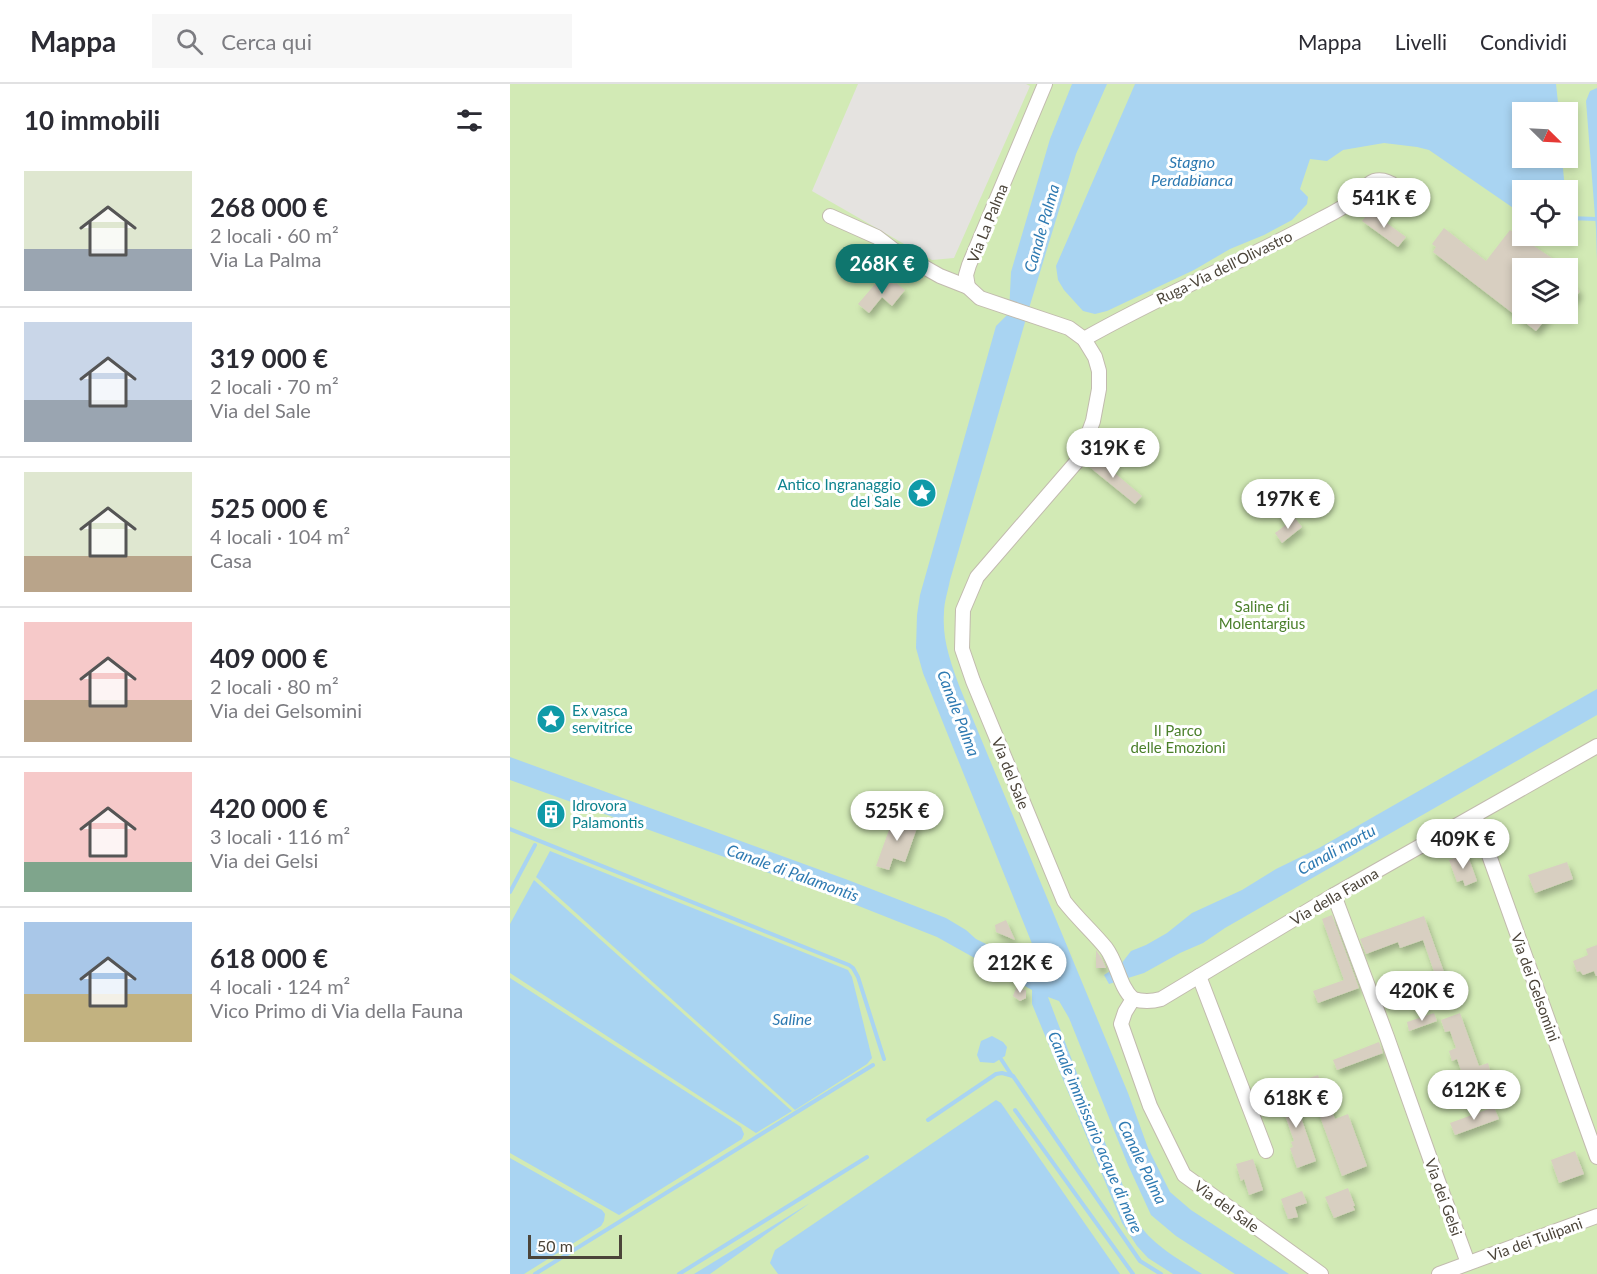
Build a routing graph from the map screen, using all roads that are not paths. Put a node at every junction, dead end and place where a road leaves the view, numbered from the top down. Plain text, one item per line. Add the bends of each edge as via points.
1 (1045, 84) edge
2 (1392, 184) dead end
3 (830, 216) dead end
4 (968, 287) junction
5 (1084, 339) junction
6 (1597, 746) edge
7 (1475, 816) junction
8 (1334, 895) junction
9 (1199, 976) junction
10 (1133, 999) junction
11 (1266, 1151) dead end
12 (1597, 1158) edge
13 (1597, 1216) edge
14 (1468, 1263) junction
15 (1321, 1274) edge
16 (1439, 1274) edge

1 - 4 street, Via La Palma via 969,265
2 - 5 street, Ruga-Via dell'Olivastro via 1374,181 1353,200 1313,224
3 - 4 street via 877,237 940,276
4 - 5 street via 980,298 1069,328
5 - 10 street, Via del Sale via 1095,357 1099,389 1093,421 1079,459 977,577 963,610 962,649 1064,901 1106,949 1126,993
6 - 7 street, Via della Fauna
7 - 8 street, Via della Fauna
7 - 12 street, Via dei Gelsomini
8 - 9 street, Via della Fauna
8 - 14 street, Via dei Gelsi
9 - 10 street, Via della Fauna via 1161,999
9 - 11 street
10 - 15 street, Via del Sale via 1121,1024 1150,1106 1185,1175
13 - 14 street, Via dei Tulipani
14 - 16 street, Via dei Tulipani

